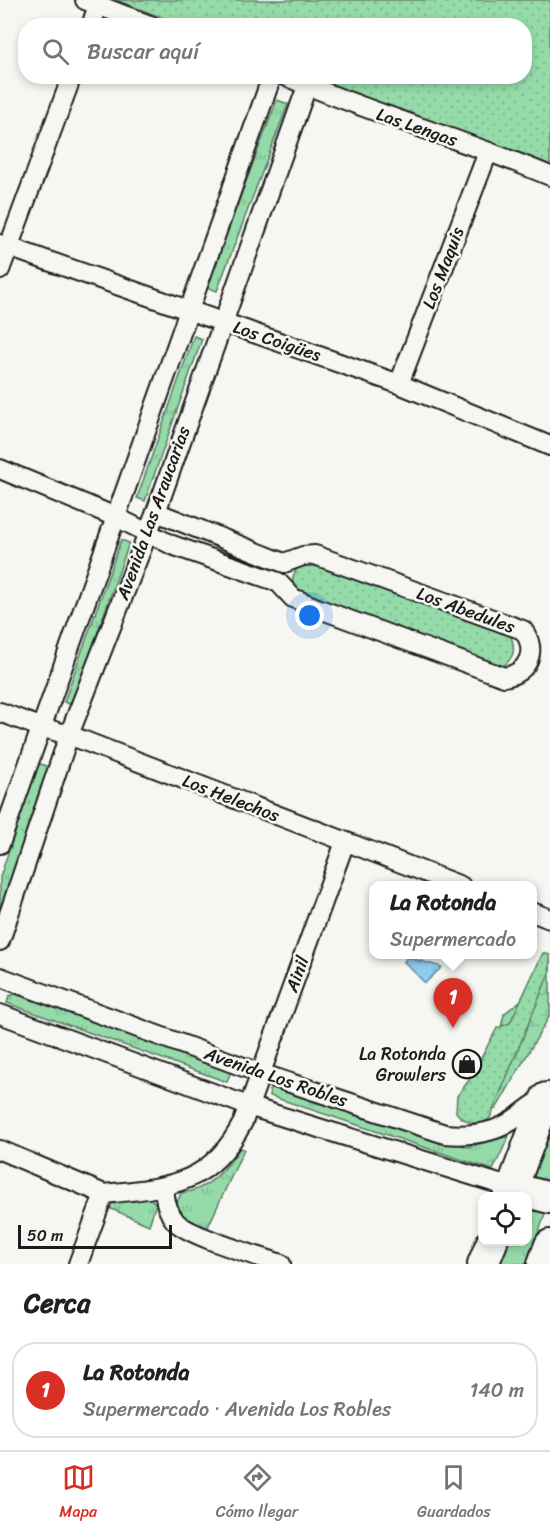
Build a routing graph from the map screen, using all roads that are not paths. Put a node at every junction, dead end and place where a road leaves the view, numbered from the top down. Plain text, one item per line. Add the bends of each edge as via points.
1 (92, 3) edge
2 (91, 18) edge
3 (131, 18) edge
4 (69, 84) edge
5 (269, 84) edge
6 (302, 84) edge
7 (306, 86) junction
8 (488, 152) junction
9 (550, 176) edge
10 (4, 246) edge
11 (0, 270) edge
12 (189, 311) junction
13 (222, 322) junction
14 (399, 384) junction
15 (550, 446) edge
16 (0, 469) edge
17 (156, 512) junction
18 (116, 517) junction
19 (147, 534) junction
20 (284, 563) junction
21 (278, 582) junction
22 (0, 712) edge
23 (40, 727) junction
24 (69, 735) junction
25 (345, 842) junction
26 (0, 844) edge
27 (450, 881) edge
28 (0, 941) edge
29 (0, 976) edge
30 (0, 1014) edge
31 (260, 1073) junction
32 (548, 1098) edge
33 (248, 1106) junction
34 (0, 1150) edge
35 (164, 1187) junction
36 (511, 1192) edge
37 (104, 1194) junction
38 (532, 1195) edge
39 (550, 1198) edge
40 (550, 1245) edge
41 (490, 1246) edge
42 (78, 1264) edge
43 (281, 1264) edge
44 (483, 1264) edge
45 (543, 1264) edge

1 - 2 street
1 - 3 street
4 - 10 street
5 - 12 street, Avenida Las Araucarias
6 - 7 street, Las Lengas
7 - 8 street, Las Lengas
7 - 13 street, Avenida Las Araucarias
8 - 9 street, Las Lengas
8 - 14 street, Los Maquis
10 - 11 street
10 - 12 street, Los Coigües
12 - 13 street, Los Coigües
12 - 18 street, Avenida Las Araucarias
13 - 14 street, Los Coigües
13 - 17 street, Avenida Las Araucarias
14 - 15 street, Los Coigües
16 - 18 street, Los Abedules
17 - 19 street, Avenida Las Araucarias
17 - 20 street
18 - 19 street, Los Abedules
18 - 23 street, Avenida Las Araucarias
19 - 21 street, Los Abedules
19 - 24 street, Avenida Las Araucarias
20 - 21 street
20 - 21 street, Los Abedules via 315,555 523,630 531,644 529,660 520,672 504,677 293,598
22 - 23 street, Los Helechos
23 - 24 street, Los Helechos
23 - 26 street, Avenida Las Araucarias
24 - 25 street, Los Helechos
24 - 28 street, Avenida Las Araucarias
25 - 27 street, Los Helechos
25 - 31 street, Ainil
29 - 31 street, Avenida Los Robles
30 - 33 street, Avenida Los Robles
31 - 32 street, Avenida Los Robles via 445,1134 474,1134 502,1127 529,1106
31 - 33 street, Ainil
32 - 36 main road
33 - 35 street, Ainil via 235,1137 213,1163 190,1178
33 - 36 street, Avenida Los Robles
34 - 37 street
35 - 37 street, Ainil
35 - 43 street via 171,1214 184,1229
37 - 42 street
38 - 39 main road, Avenida Los Robles
40 - 45 main road
41 - 44 main road

